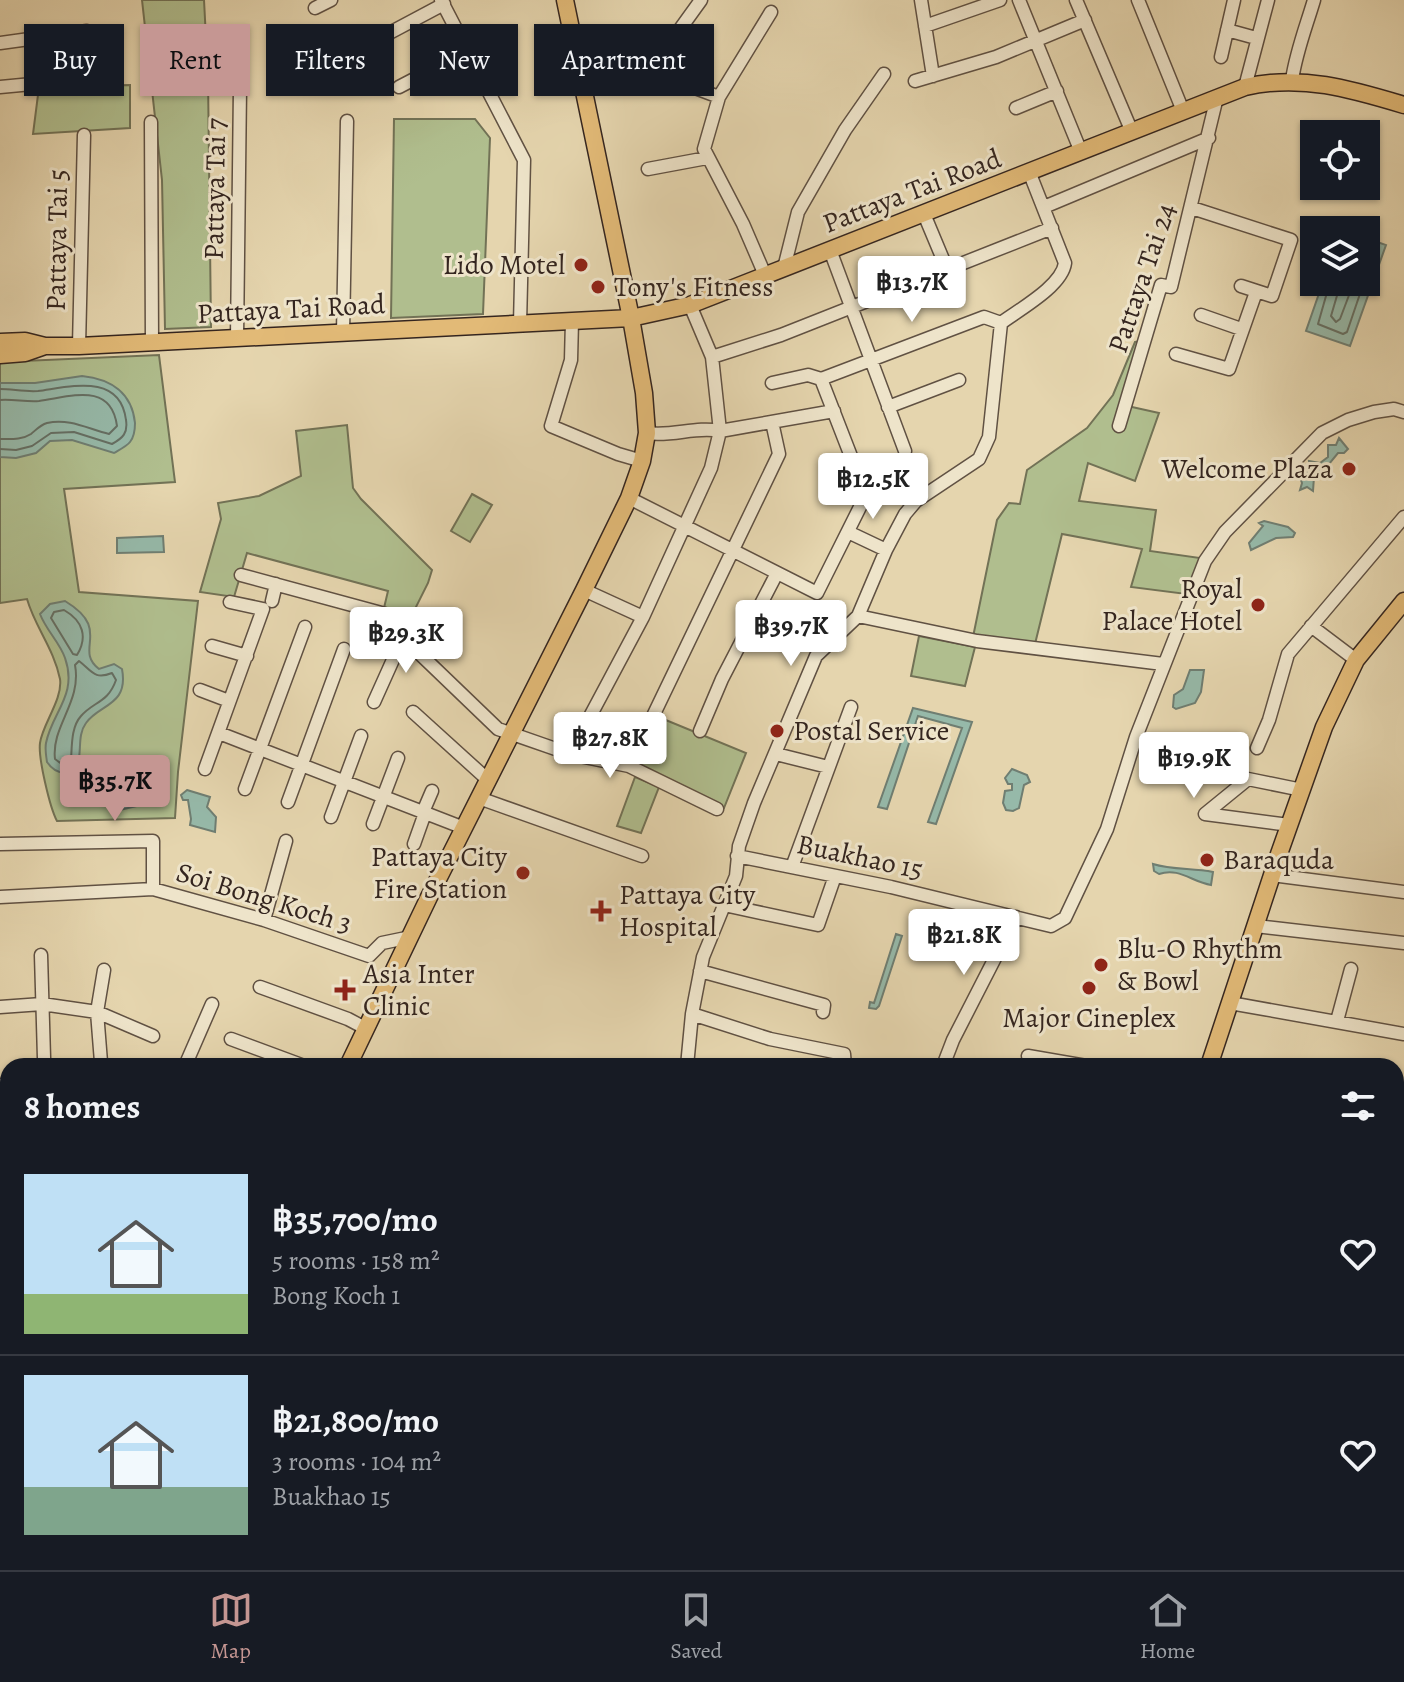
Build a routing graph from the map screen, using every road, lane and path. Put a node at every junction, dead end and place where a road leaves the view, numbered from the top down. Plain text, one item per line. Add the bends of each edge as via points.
1 (331, 0) edge
2 (565, 0) edge
3 (701, 0) edge
4 (921, 0) edge
5 (1000, 0) edge
6 (1019, 0) edge
7 (1076, 0) edge
8 (1138, 0) edge
9 (1234, 0) edge
10 (1268, 0) edge
11 (1314, 0) edge
12 (442, 2) edge
13 (687, 5) edge
14 (315, 8) dead end
15 (771, 12) dead end
16 (1085, 20) junction
17 (454, 24) edge
18 (925, 26) junction
19 (394, 29) edge
20 (1227, 30) junction
21 (1256, 38) junction
22 (24, 40) edge
23 (1036, 41) junction
24 (0, 43) edge
25 (1221, 57) dead end
26 (884, 74) dead end
27 (933, 76) junction
28 (1292, 80) junction
29 (410, 81) edge
30 (915, 81) dead end
31 (24, 85) edge
32 (0, 87) edge
33 (399, 87) dead end
34 (1245, 87) junction
35 (1057, 91) junction
36 (240, 96) edge
37 (491, 96) edge
38 (719, 97) junction
39 (1217, 97) junction
40 (1404, 105) edge
41 (1016, 108) dead end
42 (1183, 111) junction
43 (347, 121) dead end
44 (151, 122) dead end
45 (1132, 132) junction
46 (84, 135) dead end
47 (1209, 138) junction
48 (1081, 152) junction
49 (707, 158) junction
50 (648, 169) dead end
51 (1030, 174) junction
52 (1044, 207) junction
53 (1192, 208) junction
54 (924, 214) junction
55 (1052, 228) junction
56 (830, 250) junction
57 (784, 268) junction
58 (947, 269) junction
59 (765, 275) junction
60 (1241, 286) dead end
61 (1256, 292) junction
62 (690, 305) junction
63 (853, 307) junction
64 (1201, 315) dead end
65 (631, 318) junction
66 (572, 321) junction
67 (1001, 323) junction
68 (520, 324) junction
69 (1241, 329) junction
70 (343, 333) junction
71 (237, 338) junction
72 (0, 342) edge
73 (152, 342) junction
74 (45, 346) junction
75 (79, 346) junction
76 (1176, 354) dead end
77 (0, 355) edge
78 (712, 357) junction
79 (872, 358) junction
80 (821, 379) junction
81 (959, 380) dead end
82 (772, 383) dead end
83 (888, 407) junction
84 (834, 411) junction
85 (1404, 412) edge
86 (772, 422) junction
87 (1119, 426) dead end
88 (720, 431) junction
89 (647, 433) junction
90 (905, 451) dead end
91 (642, 461) junction
92 (629, 498) junction
93 (1404, 517) edge
94 (686, 526) junction
95 (848, 532) junction
96 (733, 550) junction
97 (886, 550) junction
98 (777, 573) junction
99 (241, 575) dead end
100 (276, 584) junction
101 (584, 590) junction
102 (272, 601) dead end
103 (1404, 601) edge
104 (230, 602) dead end
105 (858, 616) junction
106 (643, 617) junction
107 (1311, 626) junction
108 (305, 627) dead end
109 (405, 633) junction
110 (212, 646) dead end
111 (344, 649) dead end
112 (247, 656) junction
113 (1356, 660) junction
114 (1163, 664) junction
115 (200, 690) dead end
116 (229, 701) junction
117 (374, 702) dead end
118 (851, 707) dead end
119 (413, 712) dead end
120 (700, 731) dead end
121 (219, 733) junction
122 (510, 735) junction
123 (361, 736) dead end
124 (1257, 748) dead end
125 (259, 749) junction
126 (570, 754) junction
127 (776, 754) junction
128 (398, 758) dead end
129 (303, 765) junction
130 (629, 766) junction
131 (828, 767) junction
132 (205, 769) dead end
133 (488, 780) junction
134 (343, 781) junction
135 (245, 789) dead end
136 (1302, 790) junction
137 (432, 791) dead end
138 (384, 797) junction
139 (479, 798) junction
140 (288, 802) dead end
141 (717, 809) dead end
142 (424, 812) junction
143 (331, 817) dead end
144 (373, 824) dead end
145 (1289, 825) junction
146 (464, 828) junction
147 (286, 841) dead end
148 (0, 844) edge
149 (414, 844) dead end
150 (642, 856) dead end
151 (737, 856) junction
152 (792, 867) junction
153 (1272, 875) junction
154 (835, 876) junction
155 (153, 889) junction
156 (1404, 892) edge
157 (0, 897) edge
158 (724, 905) junction
159 (1016, 917) junction
160 (264, 920) junction
161 (1256, 926) junction
162 (411, 937) junction
163 (1404, 943) edge
164 (41, 955) dead end
165 (1351, 969) dead end
166 (104, 970) dead end
167 (700, 971) junction
168 (260, 987) dead end
169 (1230, 1003) junction
170 (42, 1004) junction
171 (212, 1004) dead end
172 (0, 1007) edge
173 (97, 1012) junction
174 (823, 1012) dead end
175 (692, 1014) junction
176 (1337, 1021) junction
177 (365, 1028) junction
178 (1404, 1034) edge
179 (153, 1036) dead end
180 (231, 1039) dead end
181 (1028, 1056) dead end
182 (44, 1058) dead end
183 (101, 1058) edge
184 (188, 1058) edge
185 (282, 1058) edge
186 (352, 1058) edge
187 (688, 1058) edge
188 (844, 1058) edge
189 (946, 1058) edge
190 (1040, 1058) edge
191 (1212, 1058) edge

1 - 14 street
2 - 65 main road
3 - 13 street
4 - 18 street
5 - 18 street
6 - 23 street
7 - 16 street
8 - 42 street
9 - 20 street
10 - 21 street
11 - 28 street
12 - 17 street
12 - 19 street
13 - 38 street via 661,65
15 - 38 street
16 - 23 street
16 - 45 street
18 - 27 street
20 - 21 street
20 - 25 street
21 - 34 street
22 - 24 street
23 - 27 street
23 - 35 street
26 - 57 street via 798,212
27 - 30 street
28 - 34 main road, Pattaya Tai Road
28 - 40 main road, Pattaya Tai Road
29 - 33 street
31 - 32 street
34 - 39 main road, Pattaya Tai Road
35 - 41 street
35 - 48 street
36 - 71 street, Pattaya Tai 7
37 - 68 street via 524,160
38 - 49 street via 706,136
39 - 42 main road, Pattaya Tai Road
39 - 47 street, Pattaya Tai 24
42 - 45 main road, Pattaya Tai Road
43 - 70 street
44 - 73 street
45 - 48 main road, Pattaya Tai Road
46 - 75 street, Pattaya Tai 5
47 - 52 street
47 - 53 street, Pattaya Tai 24
48 - 51 main road, Pattaya Tai Road
49 - 50 street
49 - 59 street
51 - 52 street
51 - 54 main road, Pattaya Tai Road
52 - 55 street
53 - 61 street via 1291,240 1272,296
53 - 87 street, Pattaya Tai 24 via 1171,287 1161,285
54 - 56 main road, Pattaya Tai Road
54 - 58 street
55 - 58 street
55 - 67 street via 1065,263 1061,277
56 - 57 main road, Pattaya Tai Road
56 - 63 street
57 - 59 main road, Pattaya Tai Road
58 - 63 street
59 - 62 main road, Pattaya Tai Road
60 - 61 street
61 - 69 street
62 - 65 main road, Pattaya Tai Road
62 - 78 street
63 - 78 street
63 - 79 street
64 - 69 street
65 - 66 main road, Pattaya Tai Road
65 - 89 main road
66 - 68 main road, Pattaya Tai Road
66 - 91 street via 571,360 551,426
67 - 79 street via 984,317
67 - 97 street via 986,447 979,459 916,501
68 - 70 main road, Pattaya Tai Road
69 - 76 street via 1229,369
70 - 71 main road, Pattaya Tai Road
71 - 73 main road, Pattaya Tai Road
72 - 74 main road, Pattaya Tai Road
73 - 75 main road, Pattaya Tai Road
74 - 75 main road, Pattaya Tai Road
74 - 77 main road, Pattaya Tai Road
78 - 88 street
79 - 80 street
79 - 83 street
80 - 82 street via 808,375
80 - 84 street
81 - 83 street
83 - 90 street
84 - 86 street
84 - 95 street via 866,495
85 - 114 street via 1374,412 1322,433 1225,532 1205,561
86 - 88 street
86 - 96 street via 779,454
88 - 89 street
88 - 94 street
89 - 91 main road
91 - 92 main road
92 - 94 street
92 - 101 main road
93 - 107 street
94 - 96 street
94 - 106 street
95 - 97 street
95 - 98 street via 817,593
96 - 98 street
96 - 130 street
97 - 105 street
98 - 120 street
99 - 100 street
100 - 102 street
100 - 109 street via 385,614
101 - 106 street
101 - 122 main road
103 - 113 main road
104 - 112 street via 263,609
105 - 114 street via 991,644
105 - 127 street via 816,656
106 - 126 street
107 - 113 street
107 - 124 street via 1288,654
108 - 125 street
109 - 117 street
109 - 122 street via 420,654
110 - 112 street
111 - 129 street
112 - 116 street
113 - 136 main road
114 - 159 street, Buakhao 15 via 1107,829 1065,918 1051,926
115 - 116 street
116 - 121 street
118 - 131 street
119 - 133 street
121 - 125 street
121 - 132 street
122 - 126 street
122 - 133 main road
123 - 134 street
125 - 129 street
125 - 135 street
126 - 130 street
127 - 131 street
127 - 151 street
128 - 138 street
129 - 134 street
129 - 140 street
130 - 141 street
131 - 152 street
133 - 139 main road
134 - 138 street
134 - 143 street
136 - 145 main road
136 - 145 street via 1248,779 1205,814
137 - 142 street
138 - 142 street
138 - 144 street
139 - 146 main road
139 - 150 street
142 - 146 street
142 - 149 street
145 - 153 main road
146 - 162 main road
147 - 160 street
148 - 155 street via 153,841
151 - 152 street, Buakhao 15
151 - 158 street via 736,876
152 - 154 street, Buakhao 15
153 - 156 street
153 - 161 main road
154 - 158 street via 818,925
154 - 159 street, Buakhao 15
155 - 157 street, Soi Bong Koch 3
155 - 160 street, Soi Bong Koch 3
158 - 167 street
159 - 189 street
160 - 162 street, Soi Bong Koch 3 via 369,956 382,943
161 - 163 street
161 - 169 main road
162 - 177 main road
164 - 170 street
165 - 176 street
166 - 173 street
167 - 174 street via 824,1005
167 - 175 street
168 - 177 street
169 - 176 street
169 - 191 main road
170 - 172 street
170 - 173 street
170 - 182 street
171 - 184 street
173 - 179 street
173 - 183 street
175 - 187 street
175 - 188 street
176 - 178 street
177 - 186 main road
180 - 185 street
181 - 190 street

